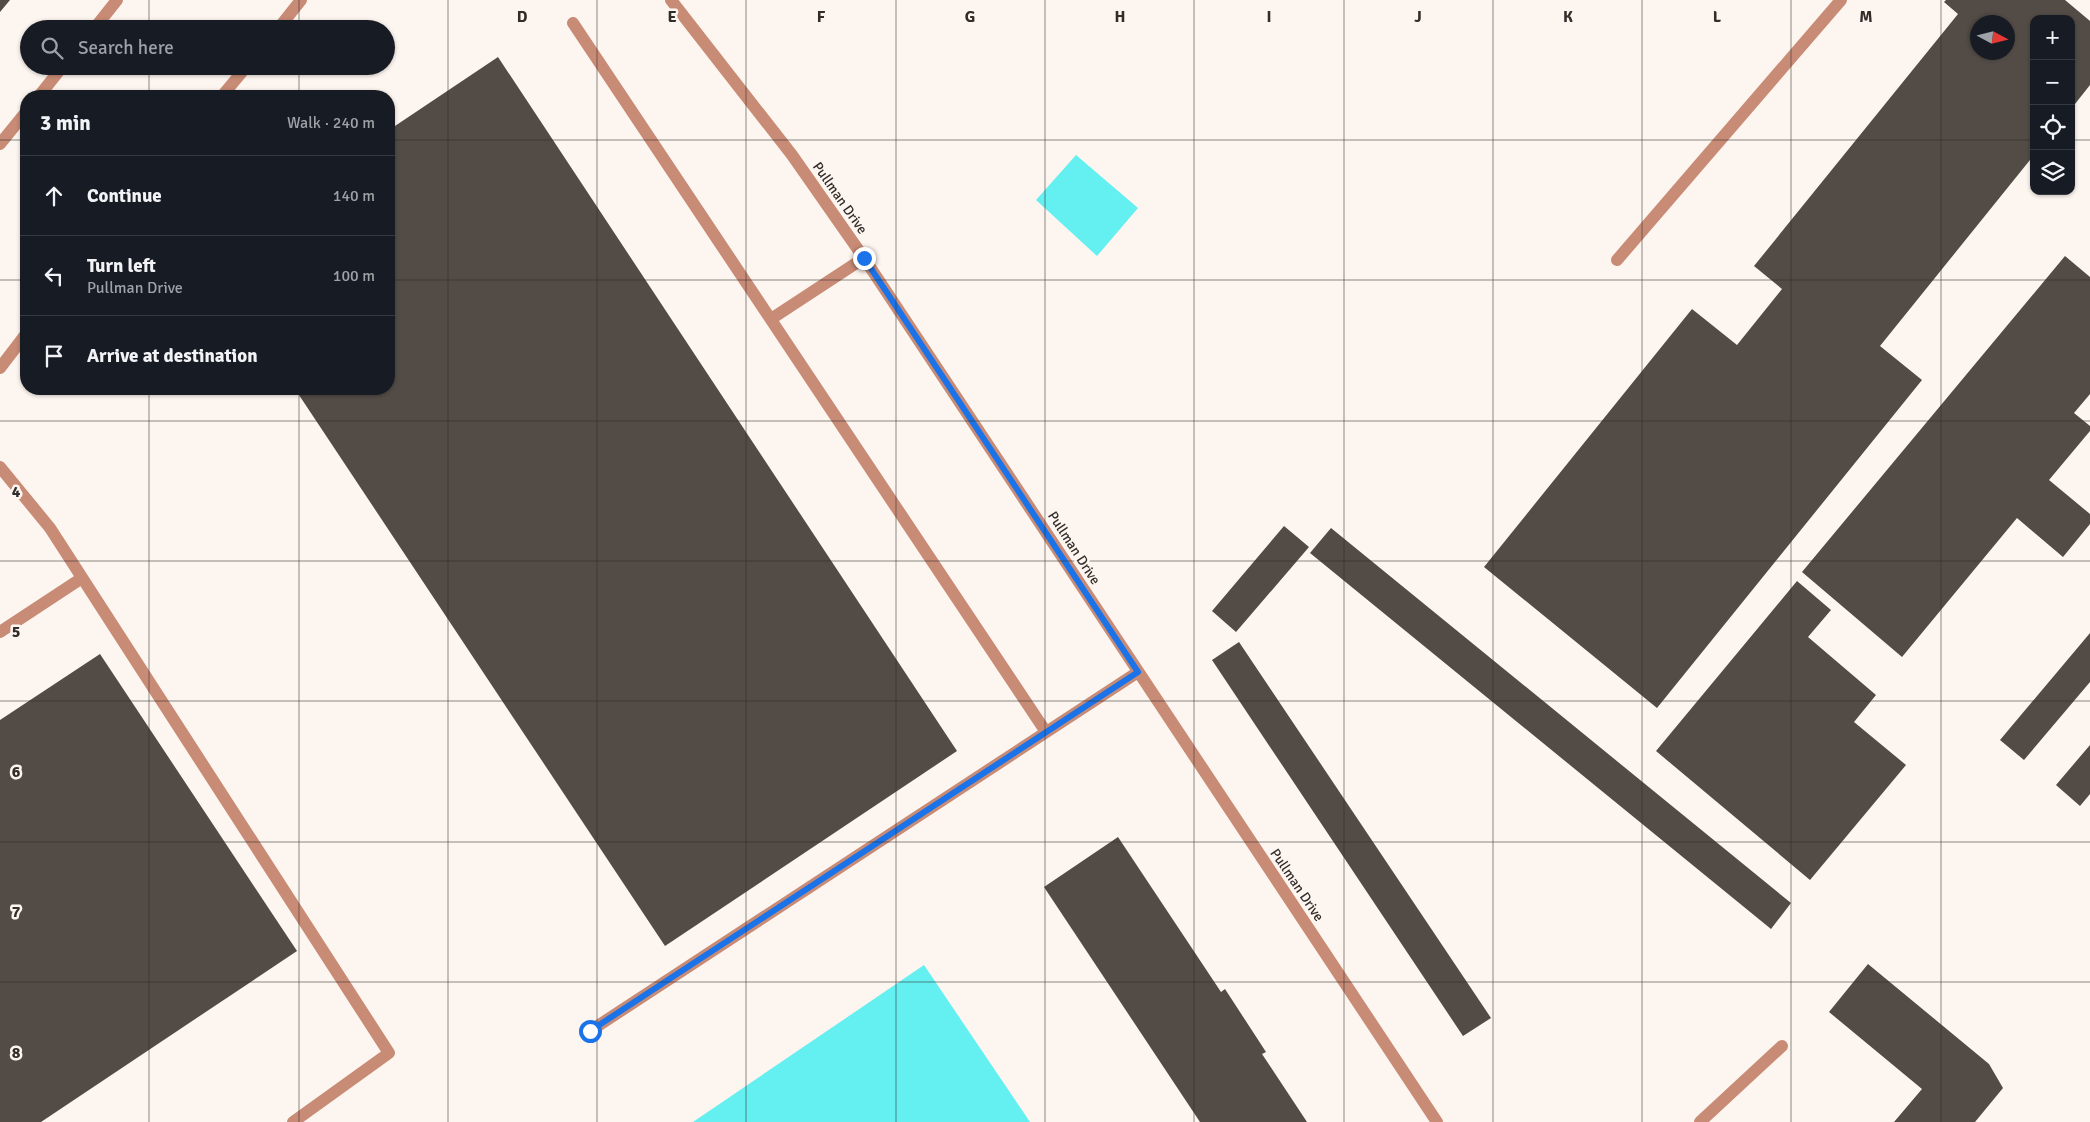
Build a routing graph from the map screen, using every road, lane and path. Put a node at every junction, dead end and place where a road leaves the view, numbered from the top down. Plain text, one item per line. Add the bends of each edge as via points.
1 (118, 0) edge
2 (301, 0) edge
3 (671, 0) edge
4 (1841, 0) edge
5 (101, 20) edge
6 (285, 20) edge
7 (573, 23) dead end
8 (56, 75) edge
9 (240, 75) edge
10 (44, 90) edge
11 (227, 90) edge
12 (20, 119) edge
13 (0, 144) edge
14 (864, 258) junction
15 (1617, 260) dead end
16 (771, 319) junction
17 (20, 342) edge
18 (0, 368) edge
19 (0, 467) edge
20 (82, 578) junction
21 (0, 632) edge
22 (1138, 672) junction
23 (1046, 732) junction
24 (590, 1031) dead end
25 (1782, 1046) dead end
26 (293, 1122) edge
27 (1436, 1122) edge
28 (1700, 1122) edge

1 - 5 street
2 - 6 street
3 - 14 street, Pullman Drive via 792,155
4 - 15 street
7 - 16 street
8 - 10 street
9 - 11 street
12 - 13 street
14 - 16 street
14 - 22 street, Pullman Drive
16 - 23 street
17 - 18 street
19 - 20 street via 50,528
20 - 21 street
20 - 26 street via 389,1053
22 - 23 street
22 - 27 street, Pullman Drive
23 - 24 street
25 - 28 street

